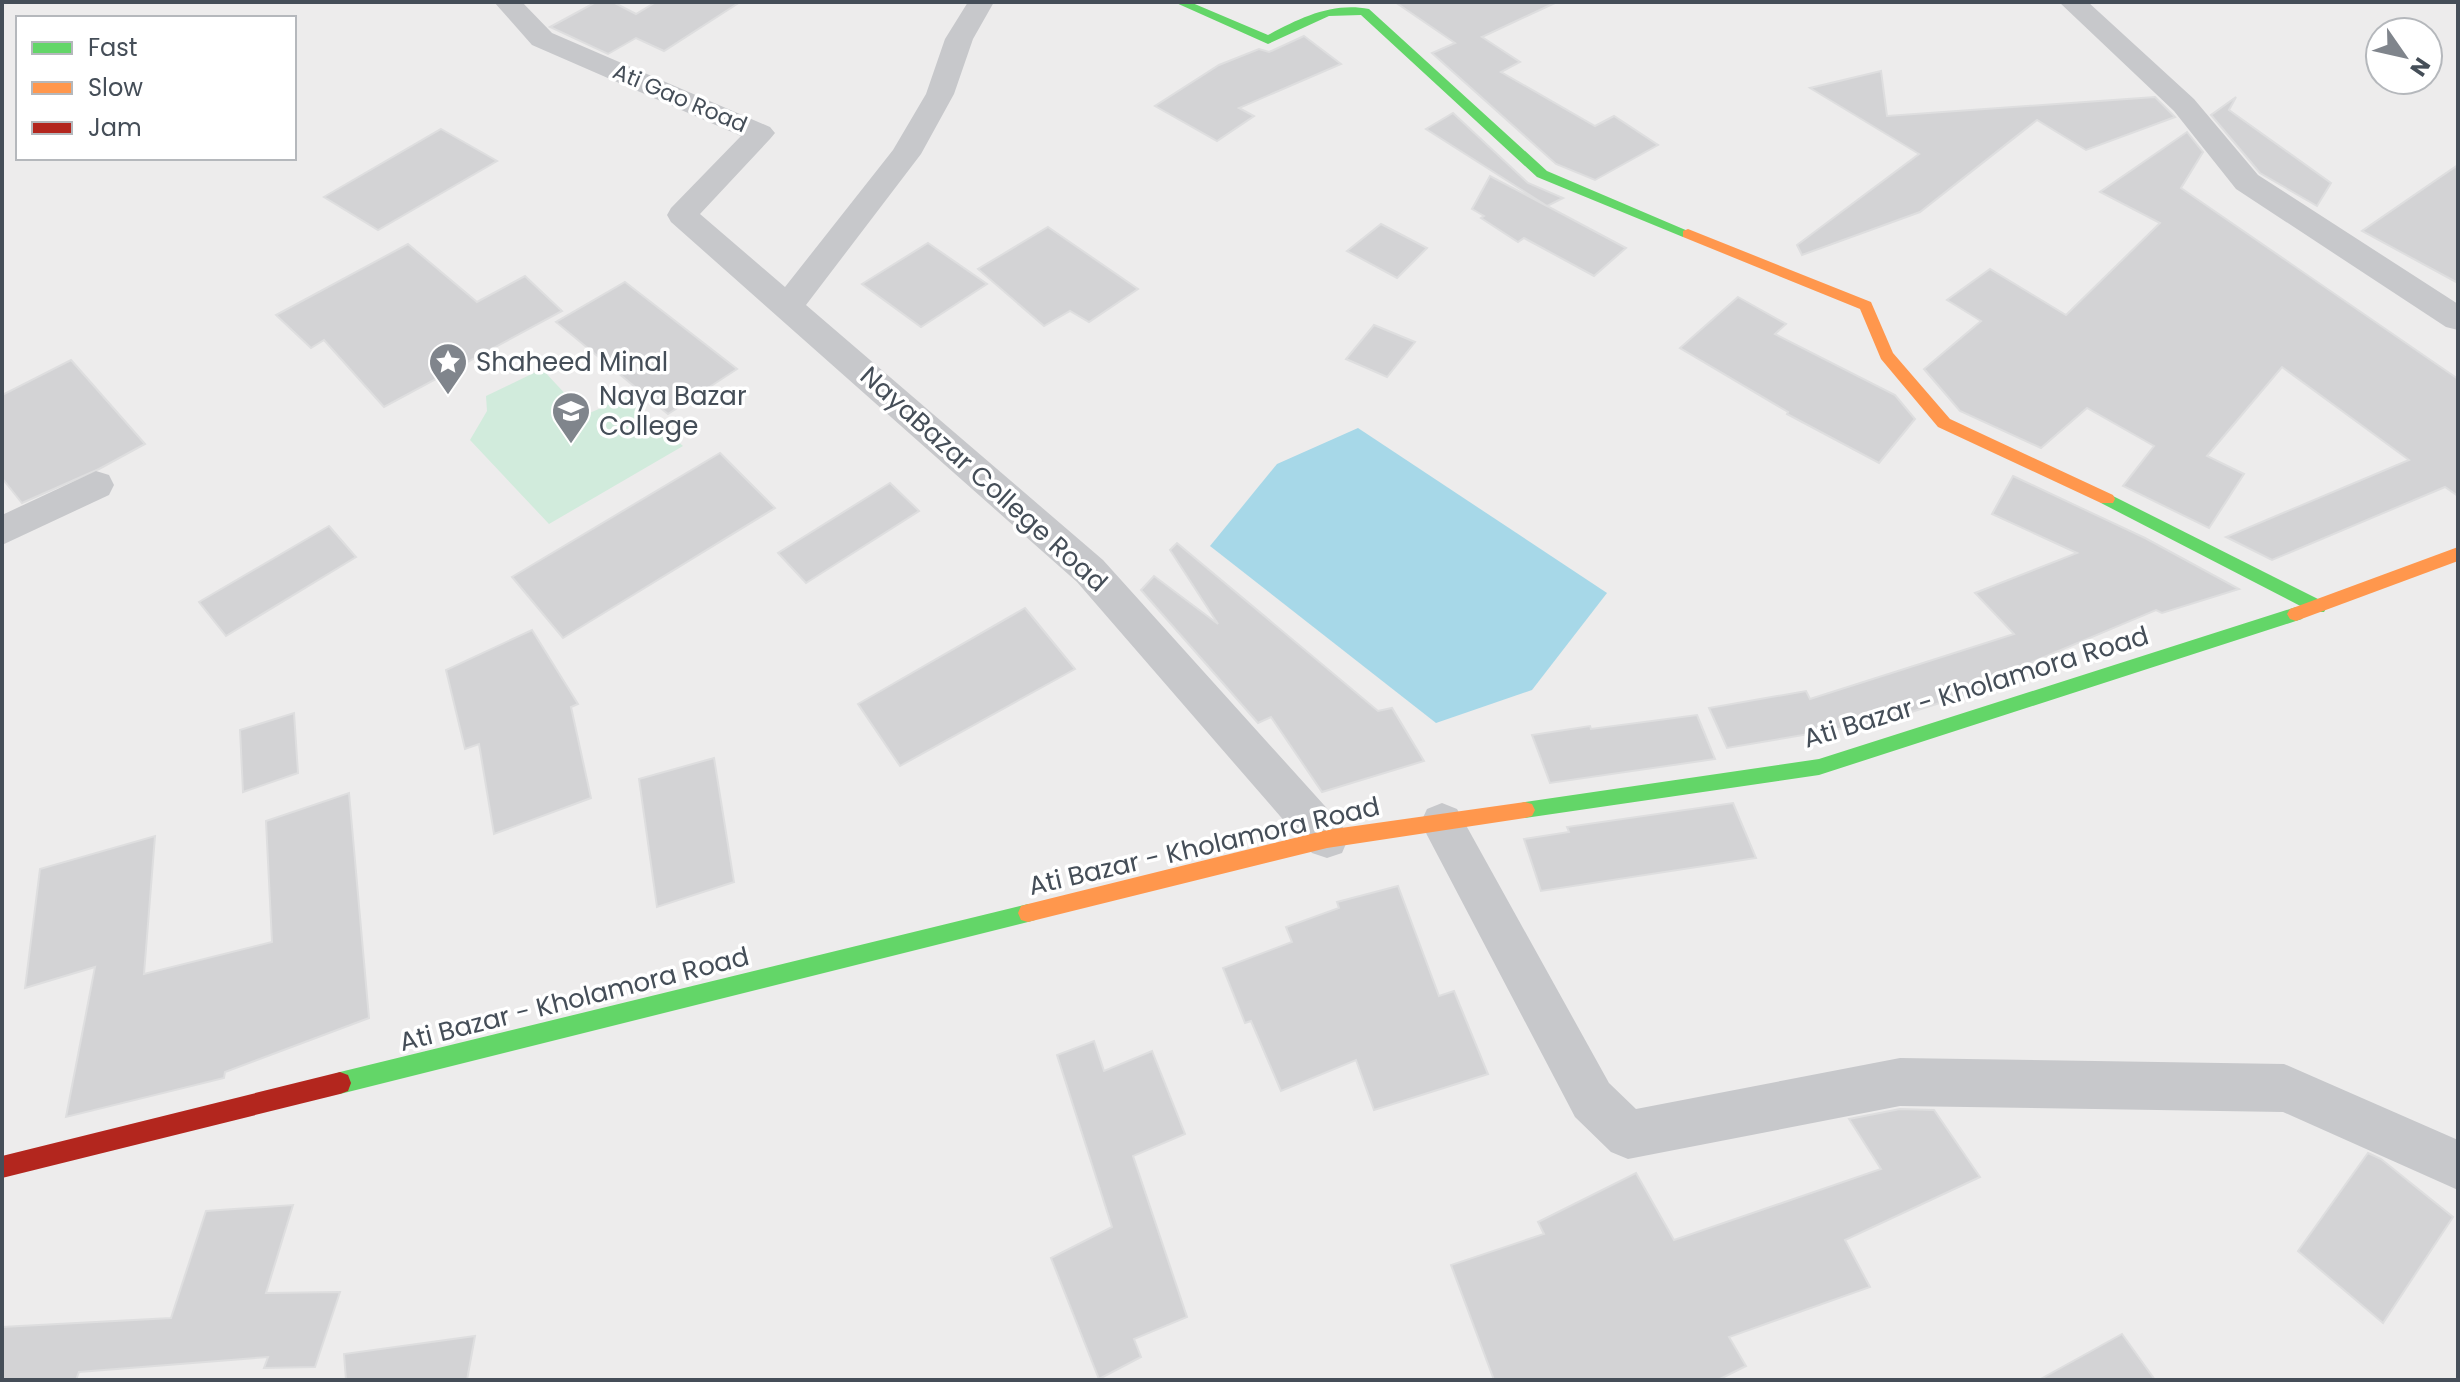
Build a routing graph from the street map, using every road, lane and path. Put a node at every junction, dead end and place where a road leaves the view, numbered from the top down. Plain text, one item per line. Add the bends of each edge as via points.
1 (507, 2) edge
2 (981, 2) edge
3 (1180, 2) edge
4 (2072, 2) edge
5 (682, 215) joint
6 (788, 305) junction
7 (2458, 319) edge
8 (96, 485) dead end
9 (2, 531) edge
10 (2458, 554) edge
11 (2318, 607) junction
12 (1442, 822) junction
13 (1327, 839) junction
14 (2458, 1165) edge
15 (2, 1167) edge

1 - 5 street, Ati Gao Road via 542,39 760,133
2 - 6 street via 906,154
3 - 11 main road via 1268,40 1337,7 1351,5 1365,12 1542,174 1866,306 1886,355 1944,423 2160,524
4 - 7 street via 2184,105 2247,182
5 - 6 street, NayaBazar College Road
6 - 13 street, NayaBazar College Road via 1090,571
8 - 9 street
10 - 11 main road, Ati Bazar - Kholamora Road
11 - 12 main road, Ati Bazar - Kholamora Road via 1819,767
12 - 13 main road, Ati Bazar - Kholamora Road
12 - 14 street via 1592,1100 1628,1135 1900,1082 2284,1088
13 - 15 main road, Ati Bazar - Kholamora Road

